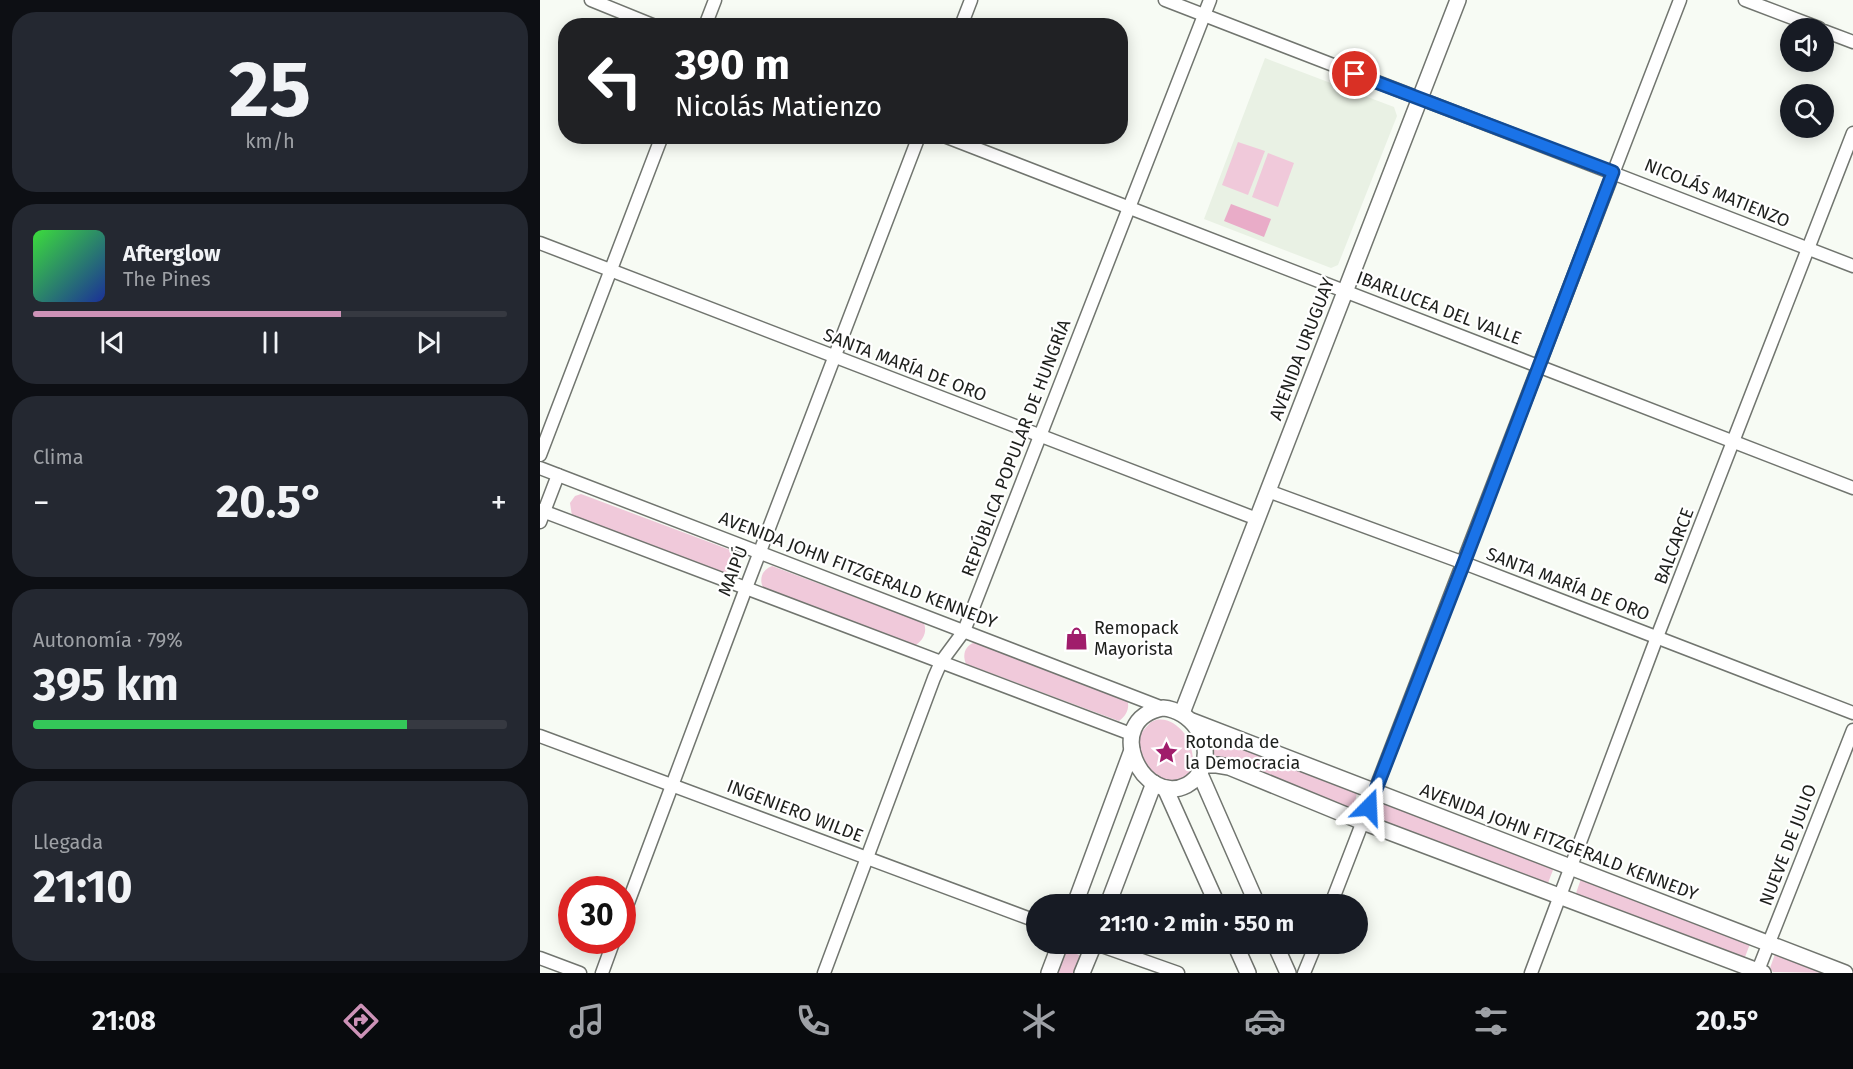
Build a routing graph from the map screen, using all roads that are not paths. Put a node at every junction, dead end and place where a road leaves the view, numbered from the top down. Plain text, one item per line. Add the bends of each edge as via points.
1 (591, 0) edge
2 (715, 0) edge
3 (971, 0) edge
4 (1165, 0) edge
5 (1210, 0) edge
6 (1458, 0) edge
7 (1680, 0) edge
8 (1745, 0) edge
9 (1204, 15) junction
10 (635, 18) edge
11 (708, 18) edge
12 (964, 18) edge
13 (1793, 18) edge
14 (1834, 35) edge
15 (1853, 42) edge
16 (1419, 99) junction
17 (1853, 133) edge
18 (659, 144) edge
19 (916, 144) edge
20 (965, 144) edge
21 (1613, 172) junction
22 (1129, 208) junction
23 (540, 243) edge
24 (1808, 248) junction
25 (1853, 266) edge
26 (610, 272) junction
27 (1345, 291) junction
28 (834, 357) junction
29 (1539, 367) junction
30 (1040, 436) junction
31 (1733, 443) junction
32 (540, 456) edge
33 (540, 468) edge
34 (558, 474) junction
35 (1853, 488) edge
36 (1268, 491) junction
37 (541, 514) edge
38 (1257, 519) junction
39 (759, 552) junction
40 (1464, 563) junction
41 (746, 588) junction
42 (964, 631) junction
43 (1657, 637) junction
44 (941, 662) junction
45 (1163, 708) junction
46 (1853, 713) edge
47 (1187, 717) junction
48 (1853, 730) edge
49 (1131, 734) junction
50 (540, 736) edge
51 (1132, 750) junction
52 (1202, 770) junction
53 (674, 785) junction
54 (1159, 786) junction
55 (1374, 791) junction
56 (1363, 822) junction
57 (866, 858) junction
58 (1570, 867) junction
59 (636, 883) edge
60 (1078, 894) edge
61 (1112, 894) edge
62 (1212, 894) edge
63 (1253, 894) edge
64 (1335, 894) edge
65 (1560, 896) junction
66 (1026, 917) edge
67 (1769, 944) junction
68 (609, 954) edge
69 (1056, 954) edge
70 (1091, 954) edge
71 (1124, 954) edge
72 (1239, 954) edge
73 (1279, 954) edge
74 (1312, 954) edge
75 (540, 958) edge
76 (1760, 972) edge
77 (580, 973) edge
78 (602, 973) edge
79 (824, 973) edge
80 (1049, 973) edge
81 (1082, 973) edge
82 (1178, 973) edge
83 (1248, 973) edge
84 (1288, 973) edge
85 (1304, 973) edge
86 (1531, 973) edge
87 (1845, 973) edge

1 - 10 street
2 - 11 street
3 - 12 street
4 - 9 street, NICOLÁS MATIENZO
5 - 9 street, REPÚBLICA POPULAR DE HUNGRÍA
6 - 16 street, AVENIDA URUGUAY
7 - 21 street
8 - 13 street
9 - 16 street, NICOLÁS MATIENZO
9 - 22 street, REPÚBLICA POPULAR DE HUNGRÍA
14 - 15 street
16 - 21 street, NICOLÁS MATIENZO
16 - 27 street, AVENIDA URUGUAY
17 - 24 street, BALCARCE
18 - 26 street
19 - 28 street, MAIPÚ
20 - 22 street, IBARLUCEA DEL VALLE
21 - 24 street, NICOLÁS MATIENZO
21 - 29 street
22 - 27 street, IBARLUCEA DEL VALLE
22 - 30 street, REPÚBLICA POPULAR DE HUNGRÍA
23 - 26 street, SANTA MARÍA DE ORO
24 - 25 street, NICOLÁS MATIENZO
24 - 31 street, BALCARCE
26 - 28 street, SANTA MARÍA DE ORO
26 - 32 street
27 - 29 street, IBARLUCEA DEL VALLE
27 - 36 street, AVENIDA URUGUAY
28 - 30 street, SANTA MARÍA DE ORO
28 - 39 street, MAIPÚ
29 - 31 street, IBARLUCEA DEL VALLE
29 - 40 street
30 - 38 street, SANTA MARÍA DE ORO
30 - 42 street, REPÚBLICA POPULAR DE HUNGRÍA
31 - 35 street, IBARLUCEA DEL VALLE
31 - 43 street, BALCARCE
33 - 34 street, AVENIDA JOHN FITZGERALD KENNEDY
34 - 37 street
34 - 39 street, AVENIDA JOHN FITZGERALD KENNEDY
36 - 38 street, AVENIDA URUGUAY
36 - 40 street, SANTA MARÍA DE ORO
37 - 41 street
38 - 47 street, AVENIDA URUGUAY
39 - 41 street, MAIPÚ
39 - 42 street, AVENIDA JOHN FITZGERALD KENNEDY
40 - 43 street, SANTA MARÍA DE ORO
40 - 55 street
41 - 44 street
41 - 53 street, MAIPÚ
42 - 44 street, REPÚBLICA POPULAR DE HUNGRÍA
42 - 45 street, AVENIDA JOHN FITZGERALD KENNEDY
43 - 46 street, SANTA MARÍA DE ORO
43 - 58 street, BALCARCE
44 - 49 street
44 - 57 street, REPÚBLICA POPULAR DE HUNGRÍA
45 - 47 street
45 - 49 street via 1144,714
47 - 52 street via 1199,731 1204,748
47 - 55 street, AVENIDA JOHN FITZGERALD KENNEDY
48 - 67 street, NUEVE DE JULIO
49 - 51 street
50 - 53 street, INGENIERO WILDE
51 - 54 street via 1142,771
51 - 60 street
52 - 54 street via 1183,787
52 - 56 street via 1217,765 1229,767
52 - 63 street
53 - 57 street, INGENIERO WILDE
53 - 59 street, MAIPÚ
54 - 61 street
54 - 62 street
55 - 56 street
55 - 58 street, AVENIDA JOHN FITZGERALD KENNEDY
56 - 64 street
56 - 65 street
57 - 66 street, INGENIERO WILDE
57 - 79 street, REPÚBLICA POPULAR DE HUNGRÍA
58 - 65 street, BALCARCE
58 - 67 street, AVENIDA JOHN FITZGERALD KENNEDY
65 - 76 street
65 - 86 street, BALCARCE
67 - 76 street, NUEVE DE JULIO
67 - 87 street, AVENIDA JOHN FITZGERALD KENNEDY
68 - 78 street
69 - 80 street
70 - 81 street
71 - 82 street
72 - 83 street
73 - 84 street
74 - 85 street
75 - 77 street

